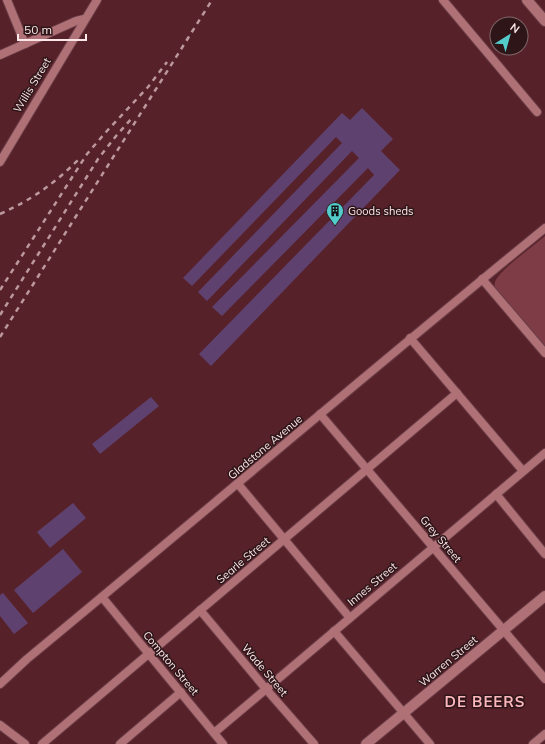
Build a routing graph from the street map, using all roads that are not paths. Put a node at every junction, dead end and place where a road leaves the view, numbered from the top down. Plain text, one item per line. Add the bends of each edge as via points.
1 (7, 0) edge
2 (97, 0) edge
3 (443, 0) edge
4 (527, 0) edge
5 (84, 19) junction
6 (545, 21) edge
7 (25, 44) junction
8 (0, 55) edge
9 (537, 112) dead end
10 (0, 162) edge
11 (545, 228) edge
12 (482, 279) junction
13 (410, 338) junction
14 (545, 354) edge
15 (458, 393) junction
16 (320, 414) junction
17 (545, 453) edge
18 (367, 470) junction
19 (523, 472) junction
20 (238, 484) junction
21 (496, 494) junction
22 (285, 539) junction
23 (433, 548) junction
24 (545, 554) edge
25 (545, 596) edge
26 (102, 597) junction
27 (200, 610) junction
28 (350, 618) junction
29 (504, 630) junction
30 (334, 631) junction
31 (149, 654) junction
32 (545, 679) edge
33 (0, 684) edge
34 (266, 689) junction
35 (181, 692) junction
36 (403, 713) junction
37 (0, 725) edge
38 (214, 733) junction
39 (545, 734) edge
40 (25, 744) edge
41 (42, 744) edge
42 (120, 744) edge
43 (223, 744) edge
44 (314, 744) edge
45 (366, 744) edge
46 (430, 744) edge
47 (533, 744) edge

1 - 7 street
2 - 5 street, Willis Street
3 - 9 street
4 - 6 street
5 - 7 street
5 - 10 street, Willis Street
7 - 8 street
11 - 12 street, Gladstone Avenue
12 - 13 street, Gladstone Avenue
12 - 14 street
13 - 15 street
13 - 16 street, Gladstone Avenue
15 - 18 street, Searle Street
15 - 19 street
16 - 18 street, Grey Street
16 - 20 street, Gladstone Avenue
17 - 19 street, Innes Street
18 - 22 street, Searle Street
18 - 23 street, Grey Street
19 - 21 street, Innes Street
20 - 22 street
20 - 26 street, Gladstone Avenue
21 - 23 street, Innes Street
21 - 24 street
22 - 27 street, Searle Street
22 - 28 street
23 - 28 street, Innes Street
23 - 29 street, Grey Street
25 - 29 street, Warren Street
26 - 31 street, Compton Street
26 - 33 street, Gladstone Avenue
27 - 31 street, Searle Street
27 - 34 street, Wade Street
28 - 30 street, Innes Street
29 - 32 street, Grey Street
29 - 36 street, Warren Street
30 - 34 street, Innes Street
30 - 36 street
31 - 35 street, Compton Street
31 - 41 street, Searle Street
34 - 38 street, Innes Street
34 - 44 street, Wade Street
35 - 38 street, Compton Street
35 - 42 street
36 - 45 street, Warren Street
36 - 46 street
37 - 40 street
38 - 43 street, Compton Street
39 - 47 street

